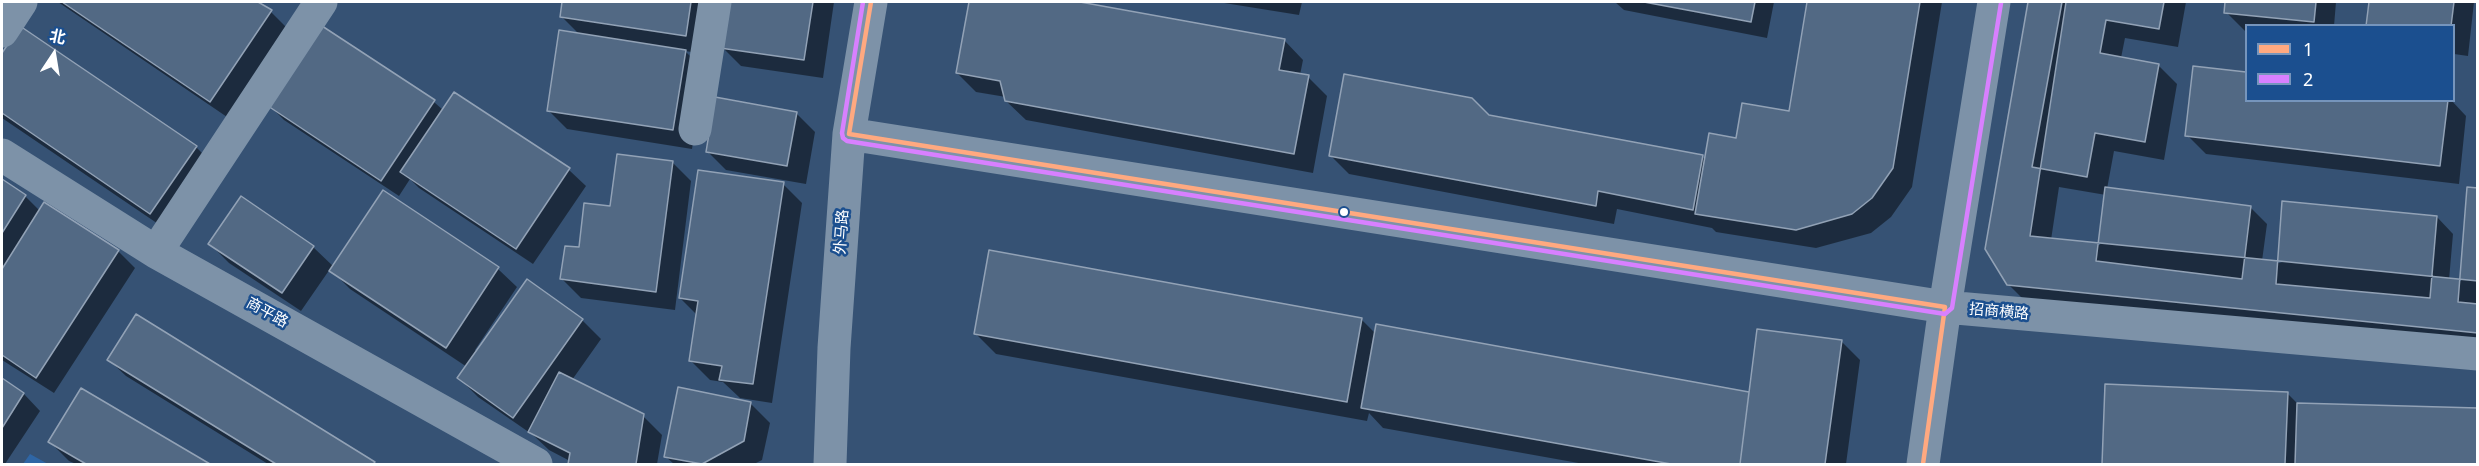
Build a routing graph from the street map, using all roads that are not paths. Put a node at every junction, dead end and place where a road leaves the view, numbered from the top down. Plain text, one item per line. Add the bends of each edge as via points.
1 (21, 2) edge
2 (321, 2) edge
3 (715, 2) edge
4 (872, 2) edge
5 (1994, 2) edge
6 (2, 31) edge
7 (695, 129) dead end
8 (849, 134) junction
9 (2, 155) edge
10 (156, 252) junction
11 (1946, 307) junction
12 (2478, 354) edge
13 (536, 465) edge
14 (830, 465) edge
15 (1923, 465) edge

1 - 6 street
2 - 10 street
3 - 7 street
4 - 8 street, 外马路
5 - 11 street
8 - 11 street, 招商横路
8 - 14 street, 外马路
9 - 10 street, 商平路
10 - 13 street, 商平路
11 - 12 street, 招商横路
11 - 15 street

